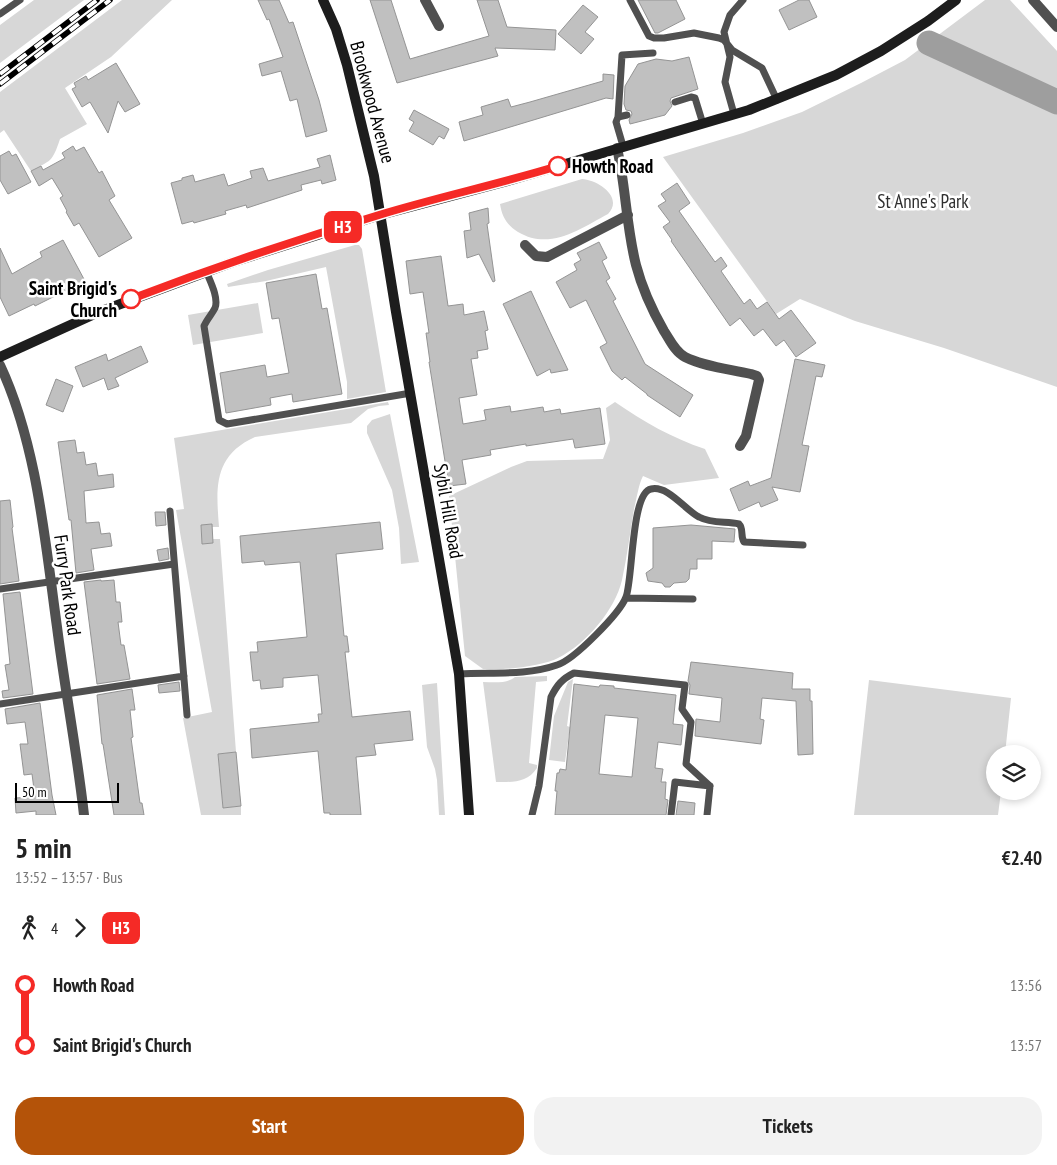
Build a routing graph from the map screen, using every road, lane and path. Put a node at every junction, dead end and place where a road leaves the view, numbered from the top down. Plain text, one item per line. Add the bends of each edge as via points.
1 (20, 0) edge
2 (323, 0) edge
3 (425, 0) edge
4 (630, 0) edge
5 (743, 0) edge
6 (956, 0) edge
7 (1033, 0) edge
8 (0, 14) edge
9 (439, 26) dead end
10 (1057, 27) edge
11 (728, 44) junction
12 (653, 52) dead end
13 (777, 100) junction
14 (676, 102) dead end
15 (734, 114) junction
16 (627, 115) dead end
17 (618, 117) junction
18 (703, 124) junction
19 (620, 147) junction
20 (380, 215) junction
21 (628, 215) junction
22 (525, 246) dead end
23 (206, 271) junction
24 (0, 357) edge
25 (0, 365) edge
26 (411, 393) junction
27 (740, 446) dead end
28 (170, 511) dead end
29 (803, 545) dead end
30 (174, 564) junction
31 (50, 583) junction
32 (0, 589) edge
33 (626, 598) junction
34 (693, 599) dead end
35 (459, 674) junction
36 (184, 676) junction
37 (66, 694) junction
38 (0, 704) edge
39 (187, 715) dead end
40 (710, 786) junction
41 (84, 815) edge
42 (469, 815) edge
43 (532, 815) edge
44 (671, 815) edge
45 (707, 815) edge

1 - 8 lane
2 - 20 main road, Brookwood Avenue via 336,29 368,144
3 - 9 street
4 - 11 lane via 649,36 664,38 694,33 719,38
5 - 11 lane via 726,25 724,32
6 - 13 main road via 881,51
7 - 10 street
11 - 13 lane via 762,68
11 - 15 lane via 730,57 725,82
12 - 17 lane via 622,55
13 - 15 main road
14 - 18 lane via 695,98
15 - 18 main road
16 - 17 lane
17 - 19 lane
18 - 19 main road
19 - 20 main road
19 - 21 street
20 - 23 main road
20 - 26 main road, Sybil Hill Road
21 - 22 street via 546,257 536,256
21 - 27 street via 643,289 675,350 709,365 752,374 759,380 746,436
23 - 24 main road via 99,312
23 - 26 lane via 216,301 215,309 204,326 219,420 227,424
25 - 31 street, Furry Park Road via 26,439
26 - 35 main road, Sybil Hill Road
28 - 30 lane
29 - 33 lane via 744,542 740,524 707,521 660,489 651,489 640,501
30 - 31 lane
30 - 36 lane
31 - 32 lane
31 - 37 street, Furry Park Road
33 - 34 lane
33 - 35 lane via 582,649 558,665 498,673
35 - 42 main road, Sybil Hill Road
36 - 37 lane
36 - 39 lane
37 - 38 lane
37 - 41 street, Furry Park Road
40 - 43 lane via 686,764 691,722 682,709 684,685 574,673 558,683 551,697
40 - 44 lane via 675,782
40 - 45 lane

